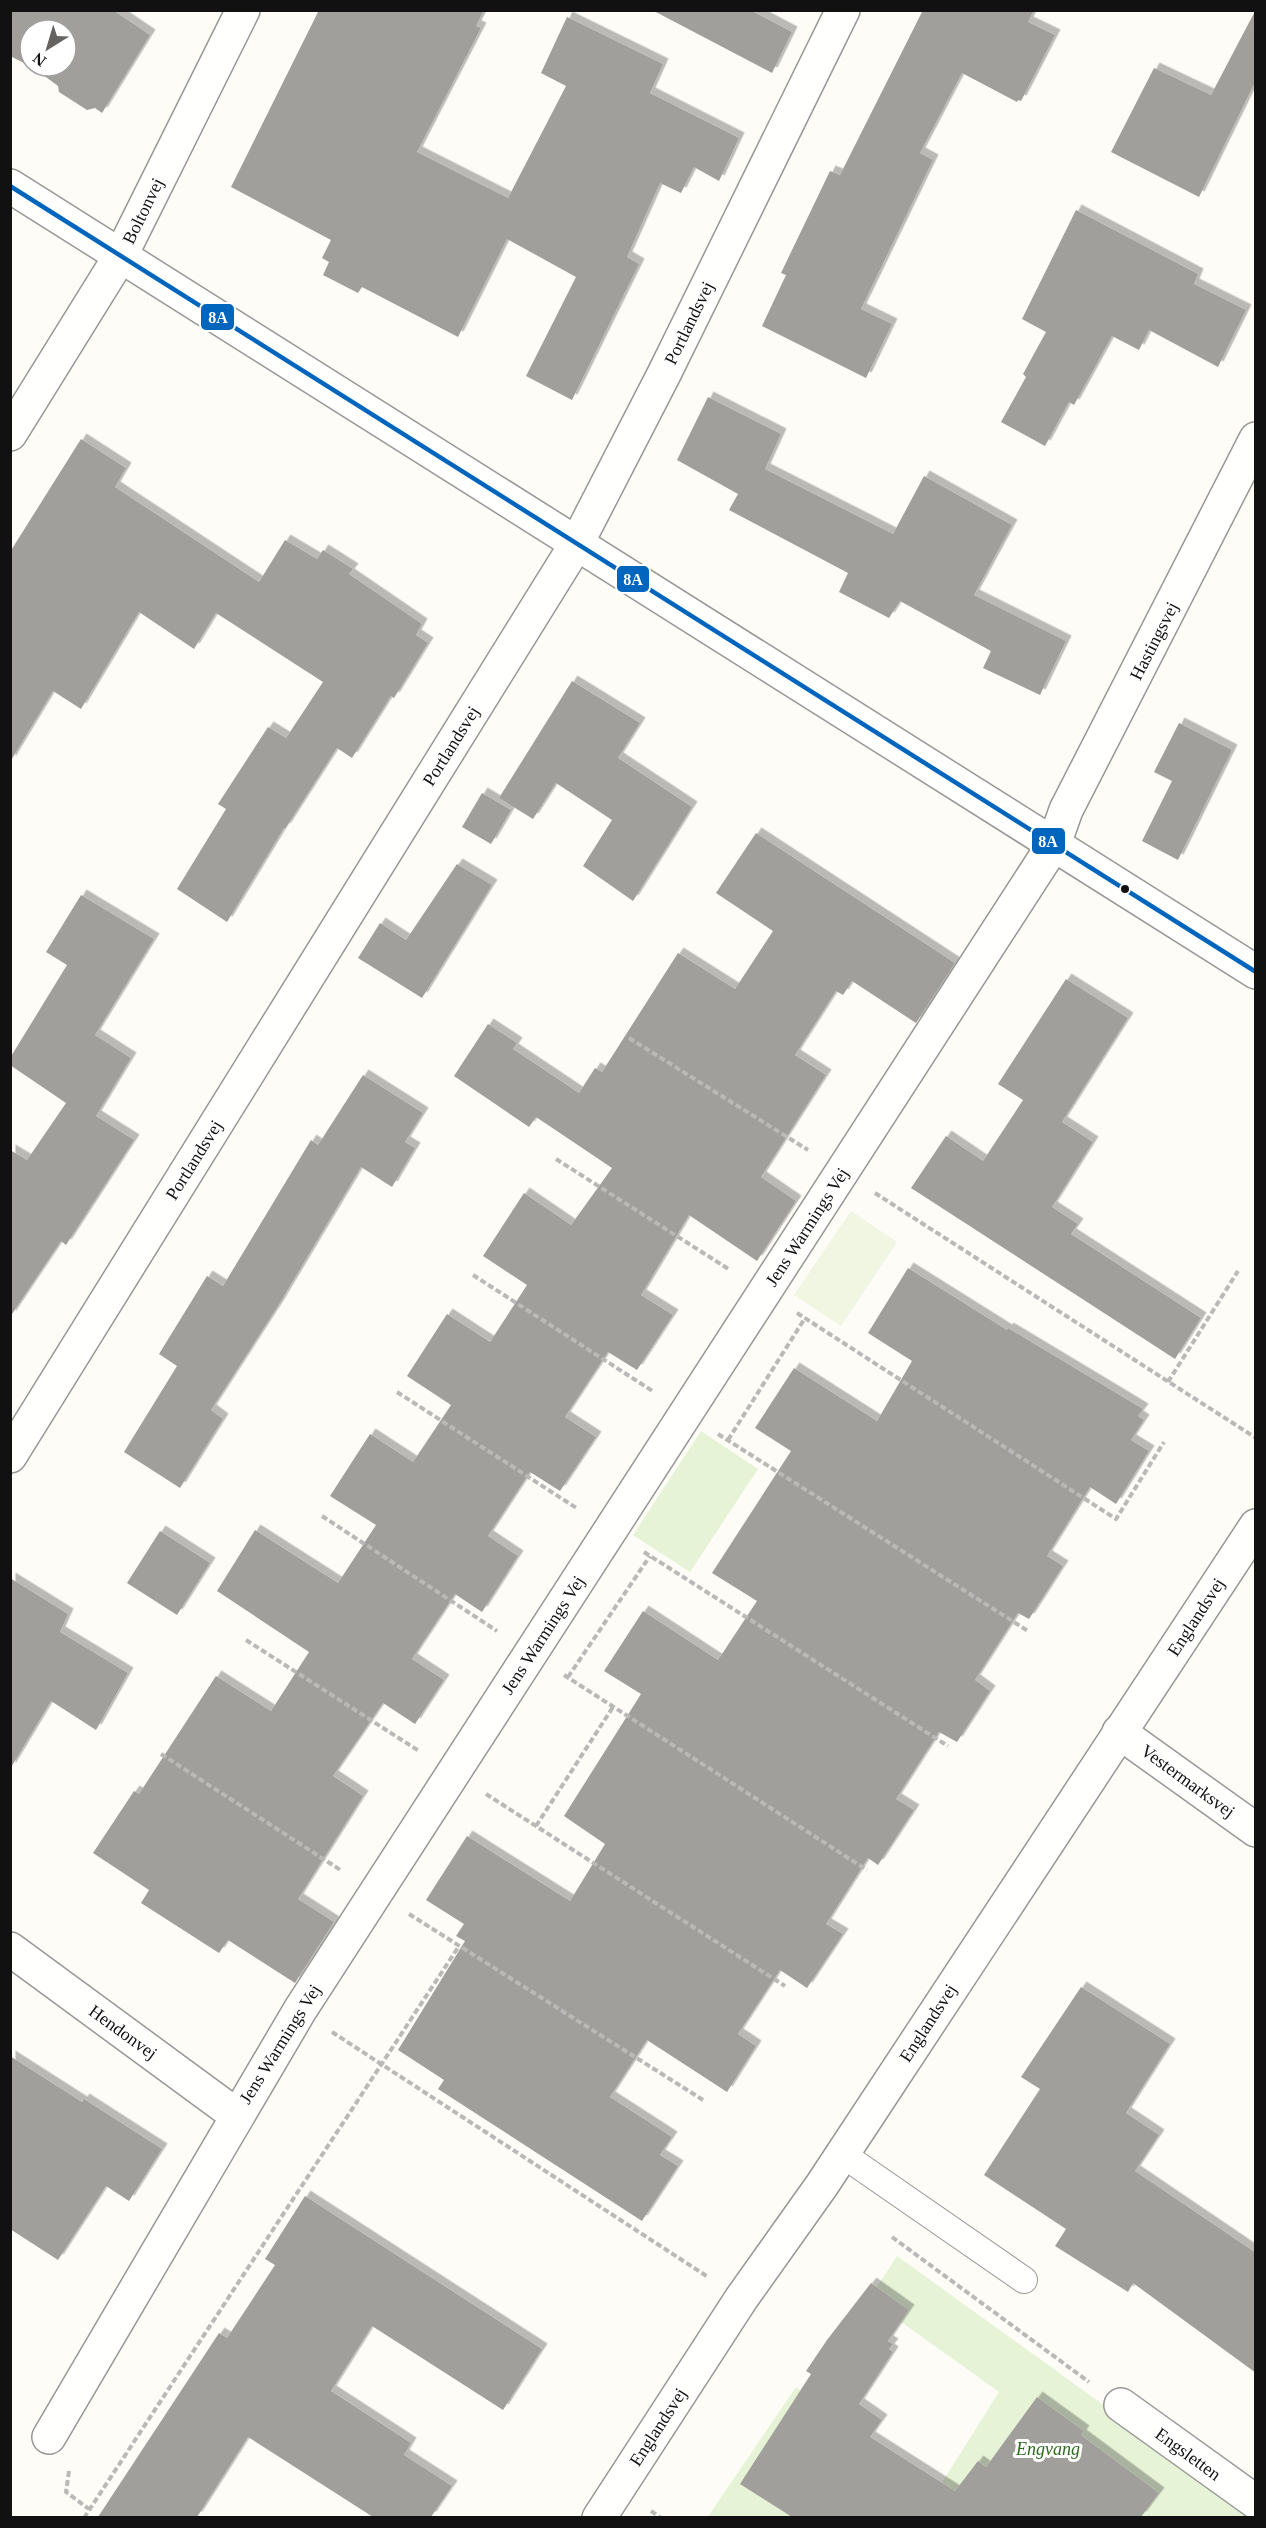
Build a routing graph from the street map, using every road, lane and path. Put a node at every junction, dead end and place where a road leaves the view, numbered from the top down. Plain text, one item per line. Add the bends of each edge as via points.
1 (243, 10) edge
2 (843, 10) edge
3 (10, 186) edge
4 (121, 255) junction
5 (10, 434) edge
6 (1256, 439) edge
7 (577, 543) junction
8 (1054, 844) junction
9 (1256, 972) edge
10 (628, 1038) dead end
11 (556, 1159) dead end
12 (843, 1172) junction
13 (1238, 1271) dead end
14 (473, 1275) dead end
15 (765, 1292) junction
16 (805, 1318) junction
17 (1168, 1382) junction
18 (397, 1392) dead end
19 (687, 1413) junction
20 (1256, 1438) edge
21 (728, 1440) junction
22 (1164, 1442) dead end
23 (10, 1456) edge
24 (322, 1516) dead end
25 (1256, 1526) edge
26 (611, 1530) junction
27 (650, 1556) junction
28 (1028, 1630) dead end
29 (246, 1640) dead end
30 (531, 1653) junction
31 (568, 1677) junction
32 (613, 1707) junction
33 (1119, 1732) junction
34 (948, 1746) dead end
35 (161, 1754) dead end
36 (454, 1773) junction
37 (536, 1826) junction
38 (1256, 1830) edge
39 (867, 1870) dead end
40 (376, 1893) junction
41 (459, 1946) junction
42 (10, 1949) edge
43 (785, 1986) dead end
44 (300, 2010) junction
45 (382, 2064) junction
46 (703, 2100) dead end
47 (237, 2115) junction
48 (842, 2154) junction
49 (889, 2235) dead end
50 (1024, 2280) dead end
51 (741, 2299) junction
52 (1121, 2405) joint
53 (49, 2436) dead end
54 (1256, 2502) edge
55 (84, 2517) edge
56 (599, 2517) edge

1 - 4 street, Boltonvej
2 - 7 street, Portlandsvej
3 - 4 street
4 - 5 street, Boltonvej
4 - 7 street
6 - 8 street, Hastingsvej via 1066,810
7 - 8 street
7 - 23 street, Portlandsvej
8 - 9 street
8 - 12 street, Jens Warmings Vej
10 - 12 path
11 - 15 path
12 - 15 street, Jens Warmings Vej
12 - 17 path
13 - 17 path
14 - 19 path
15 - 16 path
15 - 19 street, Jens Warmings Vej
16 - 21 path
16 - 22 path via 1116,1519
17 - 20 path
18 - 26 path
19 - 21 path
19 - 26 street, Jens Warmings Vej
21 - 28 path
24 - 30 path
25 - 33 street, Englandsvej
26 - 27 path
26 - 30 street, Jens Warmings Vej
27 - 31 path
27 - 34 path
29 - 36 path
30 - 31 path
30 - 36 street, Jens Warmings Vej
31 - 32 path
32 - 37 path
32 - 39 path
33 - 38 street, Vestermarksvej
33 - 48 street, Englandsvej
35 - 40 path
36 - 37 path
36 - 40 street, Jens Warmings Vej
37 - 43 path
40 - 41 path
40 - 44 street, Jens Warmings Vej
41 - 45 path
41 - 46 path
42 - 47 street, Hendonvej
44 - 45 path
44 - 47 street, Jens Warmings Vej
45 - 51 path
45 - 55 path
47 - 53 street, Jens Warmings Vej
48 - 50 lane
48 - 51 street, Englandsvej
49 - 52 path
51 - 56 street, Englandsvej
52 - 54 street, Engsletten

